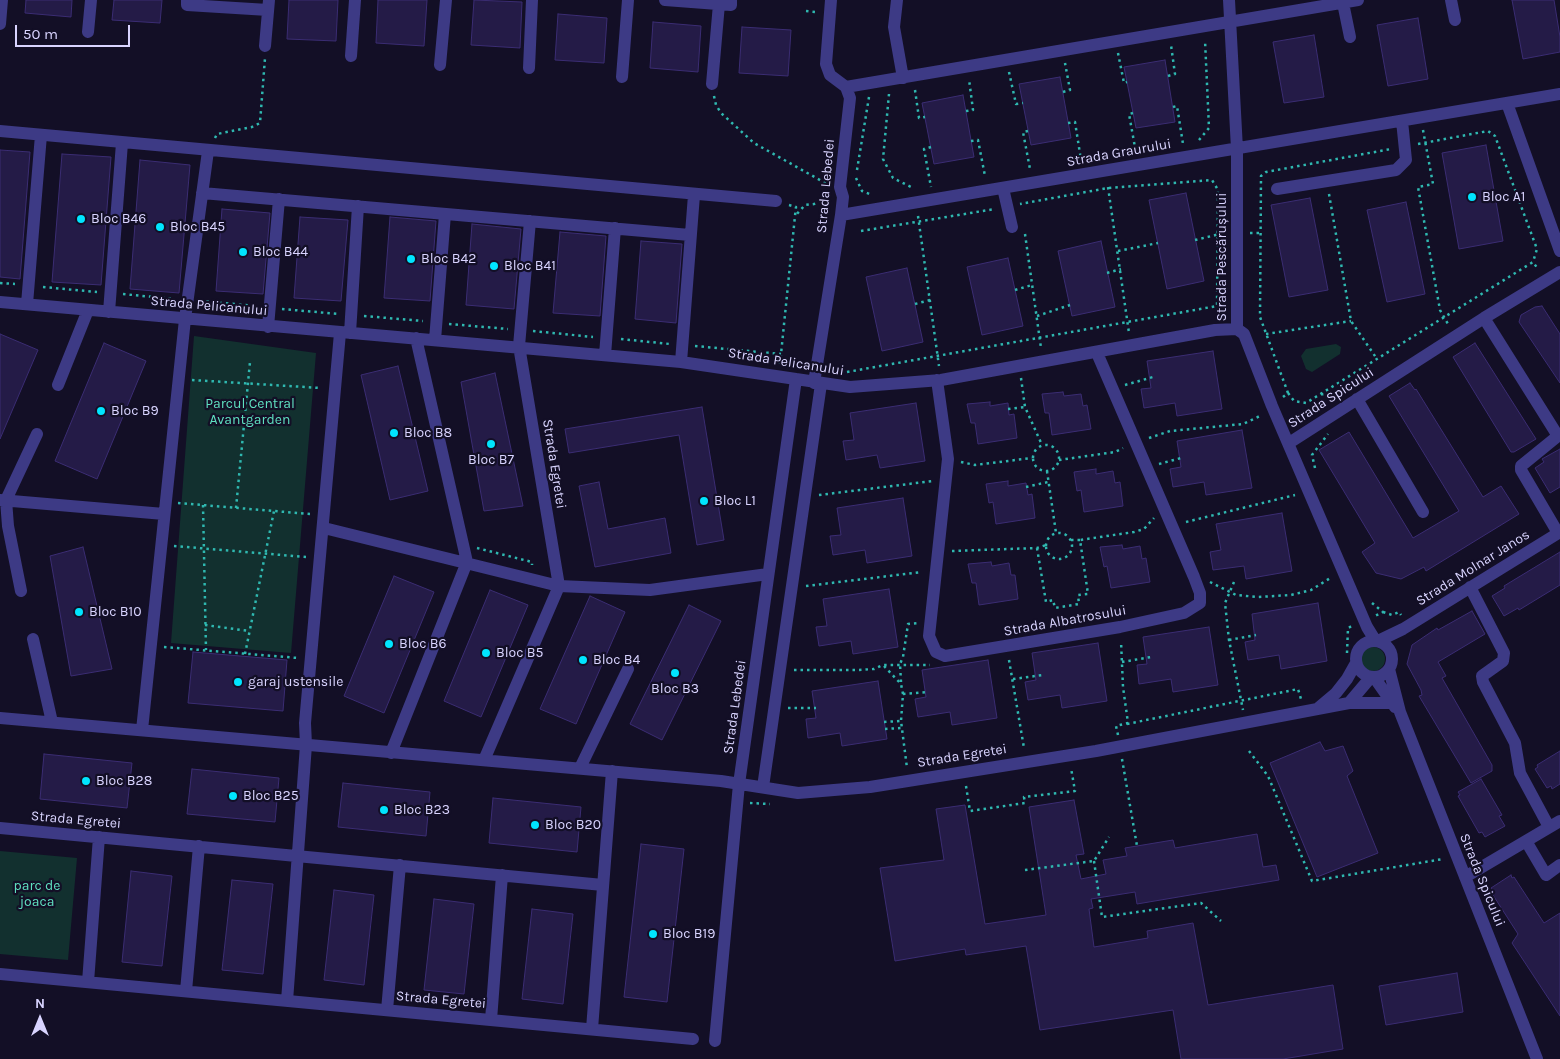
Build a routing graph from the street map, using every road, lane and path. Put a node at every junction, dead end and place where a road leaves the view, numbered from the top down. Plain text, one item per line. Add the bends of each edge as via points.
1 (2, 0) edge
2 (91, 0) edge
3 (187, 0) edge
4 (355, 0) edge
5 (446, 0) edge
6 (532, 0) edge
7 (628, 0) edge
8 (665, 0) edge
9 (731, 0) edge
10 (832, 0) edge
11 (897, 0) edge
12 (1229, 0) edge
13 (1358, 0) edge
14 (1451, 0) edge
15 (1343, 3) junction
16 (719, 4) junction
17 (268, 5) edge
18 (1455, 20) dead end
19 (1231, 23) junction
20 (0, 24) edge
21 (1205, 27) junction
22 (88, 32) dead end
23 (1170, 33) junction
24 (1350, 37) dead end
25 (1115, 42) junction
26 (266, 46) joint
27 (1062, 51) junction
28 (351, 56) dead end
29 (1007, 60) junction
30 (440, 65) dead end
31 (967, 67) junction
32 (529, 68) dead end
33 (1168, 76) dead end
34 (622, 77) dead end
35 (902, 78) junction
36 (1127, 82) dead end
37 (872, 83) junction
38 (712, 84) joint
39 (846, 87) junction
40 (1063, 92) dead end
41 (1560, 94) edge
42 (1023, 103) dead end
43 (1507, 104) junction
44 (1173, 107) dead end
45 (966, 111) dead end
46 (1133, 113) dead end
47 (925, 117) dead end
48 (1421, 118) junction
49 (1402, 121) junction
50 (1068, 123) dead end
51 (1028, 130) dead end
52 (0, 131) edge
53 (41, 135) junction
54 (971, 141) dead end
55 (122, 142) junction
56 (1201, 142) dead end
57 (1425, 143) junction
58 (1183, 144) junction
59 (1174, 146) dead end
60 (1406, 146) junction
61 (931, 147) dead end
62 (1237, 149) junction
63 (1146, 150) dead end
64 (208, 151) junction
65 (1136, 152) junction
66 (1127, 154) dead end
67 (1186, 157) junction
68 (1073, 163) dead end
69 (1137, 166) junction
70 (1039, 168) dead end
71 (1030, 170) junction
72 (1106, 171) junction
73 (1021, 172) dead end
74 (994, 176) dead end
75 (1327, 181) junction
76 (1032, 183) junction
77 (940, 185) dead end
78 (931, 186) junction
79 (836, 187) junction
80 (923, 188) dead end
81 (1003, 188) junction
82 (1108, 188) junction
83 (1277, 189) dead end
84 (905, 191) dead end
85 (202, 193) junction
86 (694, 195) junction
87 (876, 197) dead end
88 (279, 199) junction
89 (933, 200) junction
90 (776, 201) joint
91 (916, 203) junction
92 (358, 206) junction
93 (1008, 206) junction
94 (445, 214) junction
95 (841, 215) junction
96 (795, 216) junction
97 (530, 221) junction
98 (919, 221) junction
99 (1018, 226) joint
100 (615, 228) junction
101 (861, 231) dead end
102 (690, 234) junction
103 (1158, 243) dead end
104 (1118, 251) junction
105 (1560, 251) edge
106 (1534, 262) junction
107 (1121, 269) junction
108 (1560, 272) edge
109 (1107, 273) dead end
110 (1545, 281) junction
111 (0, 283) edge
112 (28, 285) junction
113 (1032, 285) junction
114 (1015, 290) dead end
115 (110, 293) junction
116 (187, 300) junction
117 (930, 300) junction
118 (0, 302) edge
119 (27, 304) junction
120 (915, 304) dead end
121 (1070, 305) dead end
122 (270, 307) junction
123 (88, 310) junction
124 (108, 312) junction
125 (351, 315) junction
126 (1037, 316) junction
127 (1444, 317) junction
128 (1484, 318) junction
129 (185, 319) junction
130 (1351, 321) junction
131 (437, 322) junction
132 (1127, 322) junction
133 (268, 326) junction
134 (1238, 329) junction
135 (520, 330) junction
136 (345, 333) junction
137 (1266, 334) junction
138 (1456, 336) junction
139 (416, 338) junction
140 (606, 338) junction
141 (1040, 338) junction
142 (435, 340) junction
143 (683, 345) junction
144 (519, 346) junction
145 (1131, 347) junction
146 (1097, 353) junction
147 (781, 354) junction
148 (605, 355) junction
149 (938, 356) junction
150 (1377, 359) junction
151 (250, 362) dead end
152 (681, 362) junction
153 (1044, 363) junction
154 (789, 366) dead end
155 (1024, 366) junction
156 (779, 370) junction
157 (846, 372) dead end
158 (1153, 377) dead end
159 (178, 380) junction
160 (796, 380) junction
161 (939, 380) junction
162 (818, 383) junction
163 (248, 384) junction
164 (58, 385) dead end
165 (1112, 388) junction
166 (335, 389) junction
167 (1288, 393) junction
168 (1322, 393) junction
169 (1357, 399) junction
170 (1272, 406) junction
171 (1025, 407) junction
172 (1008, 409) dead end
173 (1325, 418) junction
174 (37, 434) dead end
175 (1559, 436) edge
176 (1136, 443) junction
177 (1289, 443) junction
178 (1042, 445) junction
179 (1032, 458) junction
180 (1181, 458) dead end
181 (948, 459) junction
182 (1059, 460) junction
183 (1148, 467) junction
184 (1316, 470) dead end
185 (1047, 471) junction
186 (947, 479) junction
187 (1048, 482) junction
188 (1026, 487) dead end
189 (1309, 491) junction
190 (805, 496) junction
191 (3, 500) edge
192 (203, 505) junction
193 (1164, 507) junction
194 (164, 508) junction
195 (236, 508) junction
196 (274, 511) junction
197 (1423, 512) dead end
198 (324, 522) junction
199 (1172, 526) junction
200 (1056, 533) junction
201 (1559, 533) edge
202 (1071, 540) junction
203 (1080, 540) junction
204 (160, 544) junction
205 (1046, 545) junction
206 (463, 546) junction
207 (204, 548) junction
208 (1037, 548) junction
209 (938, 551) junction
210 (265, 554) junction
211 (321, 558) junction
212 (466, 562) junction
213 (934, 570) junction
214 (1343, 571) junction
215 (768, 574) junction
216 (1194, 577) junction
217 (534, 580) junction
218 (1234, 582) dead end
219 (559, 586) junction
220 (792, 587) junction
221 (1470, 588) junction
222 (21, 591) dead end
223 (1229, 592) junction
224 (1369, 600) dead end
225 (930, 622) junction
226 (1366, 624) junction
227 (205, 625) junction
228 (1120, 627) junction
229 (1403, 629) junction
230 (249, 631) junction
231 (1256, 635) dead end
232 (33, 639) dead end
233 (1229, 640) junction
234 (1376, 640) junction
235 (150, 646) junction
236 (1005, 646) junction
237 (1360, 646) junction
238 (206, 650) junction
239 (244, 654) junction
240 (1151, 657) dead end
241 (312, 659) junction
242 (1351, 660) junction
243 (1122, 662) junction
244 (1391, 663) junction
245 (900, 664) junction
246 (883, 665) junction
247 (930, 665) dead end
248 (628, 669) dead end
249 (780, 670) junction
250 (1043, 675) dead end
251 (1373, 677) junction
252 (1013, 679) junction
253 (900, 684) junction
254 (928, 692) dead end
255 (903, 694) junction
256 (1241, 701) junction
257 (1391, 702) junction
258 (1348, 703) junction
259 (1311, 705) junction
260 (816, 708) dead end
261 (774, 709) junction
262 (1400, 712) junction
263 (0, 718) edge
264 (902, 721) junction
265 (52, 722) junction
266 (884, 722) dead end
267 (1128, 724) junction
268 (1246, 724) junction
269 (902, 728) junction
270 (885, 729) dead end
271 (142, 730) junction
272 (306, 745) junction
273 (1249, 750) dead end
274 (1121, 752) junction
275 (391, 753) junction
276 (1114, 759) dead end
277 (484, 760) junction
278 (1026, 760) junction
279 (1074, 765) dead end
280 (580, 768) junction
281 (612, 771) junction
282 (909, 780) junction
283 (739, 784) junction
284 (966, 785) dead end
285 (763, 787) junction
286 (749, 803) dead end
287 (777, 804) dead end
288 (1560, 820) edge
289 (0, 828) edge
290 (1549, 828) junction
291 (99, 837) junction
292 (1109, 838) dead end
293 (1526, 841) junction
294 (199, 846) junction
295 (1137, 846) dead end
296 (299, 856) junction
297 (1456, 856) junction
298 (1094, 861) junction
299 (400, 865) junction
300 (1560, 865) edge
301 (1025, 870) dead end
302 (502, 875) junction
303 (1465, 877) junction
304 (603, 885) junction
305 (1221, 920) dead end
306 (0, 974) edge
307 (88, 982) junction
308 (186, 991) junction
309 (287, 1001) junction
310 (387, 1010) junction
311 (492, 1020) junction
312 (592, 1029) junction
313 (692, 1039) dead end
314 (714, 1041) dead end
315 (1537, 1059) edge

1 - 20 street
2 - 22 street
3 - 17 street via 187,5
4 - 28 street
5 - 30 street
6 - 32 street
7 - 34 street
8 - 16 street
9 - 16 street via 731,5
10 - 39 street via 826,64 830,74
11 - 35 street via 894,27
12 - 19 street, Strada Pescărușului
13 - 15 street
14 - 18 street
15 - 19 street
15 - 24 street
16 - 38 street
17 - 26 street
19 - 21 street
19 - 62 street, Strada Pescărușului
21 - 23 street
21 - 58 path via 1210,128 1201,139
23 - 25 street
23 - 33 path via 1175,74
25 - 27 street
25 - 36 path via 1124,83
26 - 64 path via 260,123 217,134
27 - 29 street
27 - 40 path via 1070,90
29 - 31 street
29 - 42 path via 1016,104
31 - 35 street
31 - 45 path via 973,110
35 - 37 street
35 - 47 path via 919,118
35 - 84 path via 883,159 893,178 915,190
37 - 39 street
37 - 87 path via 856,180 862,191
38 - 79 path via 716,106 754,143
39 - 79 street, Strada Lebedei via 850,98
41 - 43 street, Strada Graurului
43 - 48 street, Strada Graurului
43 - 105 street
44 - 58 path via 1177,106
46 - 65 path via 1129,114
48 - 49 street, Strada Graurului
48 - 57 path
49 - 60 street
49 - 62 street, Strada Graurului
50 - 68 path via 1075,122 1082,162
51 - 71 path via 1023,132
52 - 53 street
53 - 55 street
53 - 112 street
54 - 74 path via 978,140 985,178
55 - 64 street
55 - 115 street
56 - 58 path
57 - 60 path
57 - 106 path via 1488,131 1495,136 1537,249
57 - 127 path via 1434,184 1418,186 1440,310
58 - 59 path
58 - 67 path
60 - 75 street via 1406,160 1396,170
60 - 137 path via 1266,172 1260,176 1260,317
61 - 78 path via 924,149
62 - 67 street, Strada Graurului
62 - 134 street, Strada Pescărușului
63 - 65 path
64 - 85 street
64 - 86 street
65 - 66 path
65 - 69 path
67 - 69 street, Strada Graurului
69 - 72 street, Strada Graurului
70 - 71 path
71 - 73 path
71 - 76 path
72 - 76 street, Strada Graurului
72 - 82 path
75 - 83 street
75 - 130 path
76 - 81 street, Strada Graurului
77 - 78 path
78 - 80 path
78 - 89 path
79 - 95 street, Strada Lebedei via 843,197
79 - 96 path via 827,198 805,205
81 - 89 street, Strada Graurului
81 - 93 street
82 - 93 path
82 - 104 path
82 - 132 path via 1212,180 1218,190 1217,306
85 - 88 street
85 - 116 street
86 - 90 street
86 - 102 street
88 - 92 street
88 - 122 street
89 - 91 street, Strada Graurului
90 - 96 path via 796,207
91 - 95 street, Strada Graurului
91 - 98 path
92 - 94 street
92 - 125 street
93 - 98 path
93 - 99 street
94 - 97 street
94 - 131 street
95 - 162 street, Strada Lebedei
96 - 147 path
97 - 100 street
97 - 135 street, Strada Egretei
98 - 101 path
98 - 117 path
99 - 113 path
100 - 102 street
100 - 140 street
102 - 143 street
103 - 104 path
104 - 107 path
106 - 110 path
106 - 127 path
107 - 109 path
107 - 132 path
108 - 110 street, Strada Spicului
110 - 128 street, Strada Spicului
111 - 112 path
112 - 115 path
112 - 119 street
113 - 114 path
113 - 126 path
115 - 116 path
115 - 124 street
116 - 122 path
116 - 129 street
117 - 120 path
117 - 149 path
118 - 119 street, Strada Pelicanului
119 - 123 street, Strada Pelicanului
121 - 126 path
122 - 125 path
122 - 133 street
123 - 124 street, Strada Pelicanului
123 - 164 street
124 - 129 street, Strada Pelicanului
125 - 131 path
125 - 136 street
126 - 141 path
127 - 138 path
127 - 150 path
128 - 138 street, Strada Spicului
128 - 175 street
129 - 133 street, Strada Pelicanului
129 - 159 street
130 - 137 path
130 - 150 path
131 - 135 path
131 - 142 street
132 - 141 path
132 - 145 path
133 - 136 street, Strada Pelicanului
134 - 145 street, Strada Pelicanului via 1214,330
134 - 170 street, Strada Pescărușului via 1244,334
135 - 140 path
135 - 144 street, Strada Egretei
136 - 139 street, Strada Pelicanului
136 - 166 street
137 - 167 path
138 - 169 street, Strada Spicului
139 - 142 street, Strada Pelicanului
139 - 206 street
140 - 143 path
140 - 148 street
141 - 149 path
141 - 153 path
142 - 144 street, Strada Pelicanului
143 - 147 path
143 - 152 street
144 - 148 street, Strada Pelicanului
144 - 219 street, Strada Egretei
145 - 146 street, Strada Pelicanului
146 - 153 street, Strada Pelicanului
146 - 165 street, Strada Albatrosului
147 - 156 path
148 - 152 street, Strada Pelicanului
149 - 157 path
149 - 161 path
150 - 168 path
151 - 163 path
152 - 156 street, Strada Pelicanului
153 - 155 street, Strada Pelicanului
154 - 156 path
155 - 161 street, Strada Pelicanului
155 - 171 path via 1021,377
156 - 160 street, Strada Pelicanului
158 - 165 path
159 - 163 path
159 - 194 street
160 - 162 street, Strada Pelicanului
160 - 215 street, Strada Lebedei
161 - 162 street, Strada Pelicanului via 871,386
161 - 181 street, Strada Albatrosului
162 - 190 street, Strada Lebedei
163 - 166 path
163 - 195 path
165 - 176 street, Strada Albatrosului
166 - 198 street
167 - 168 path via 1294,401 1306,403
167 - 170 path
168 - 173 path
169 - 173 street, Strada Spicului
169 - 197 street
170 - 176 path via 1260,417 1243,424 1170,431
170 - 177 street, Strada Pescărușului
171 - 172 path
171 - 178 path
173 - 177 street, Strada Spicului
173 - 184 path via 1328,436 1312,455
174 - 191 street
175 - 201 street via 1521,466
176 - 182 path via 1114,452
176 - 183 street, Strada Albatrosului
177 - 189 street, Strada Spicului
178 - 179 path
178 - 182 path via 1054,448
179 - 181 path via 975,465
179 - 185 path via 1036,466
180 - 183 path
181 - 186 street, Strada Albatrosului
182 - 185 path
183 - 193 street, Strada Albatrosului
185 - 187 path
186 - 190 path
186 - 209 street, Strada Albatrosului
187 - 188 path
187 - 200 path
189 - 199 path
189 - 214 street, Strada Spicului
190 - 220 street, Strada Lebedei
191 - 194 street
191 - 222 street
192 - 194 path
192 - 195 path
192 - 207 path
193 - 199 street, Strada Albatrosului
193 - 203 path via 1144,529
194 - 204 street
195 - 196 path
196 - 198 path
196 - 210 path
198 - 211 street
198 - 212 street
199 - 216 street, Strada Albatrosului
200 - 202 path via 1065,534
200 - 205 path via 1049,537
201 - 221 street, Strada Molnar Janos
202 - 203 path
202 - 205 path via 1070,553 1063,558 1051,557
203 - 208 path via 1088,594 1078,595 1079,604 1055,608 1053,600 1046,602
204 - 207 path
204 - 235 street
205 - 208 path
206 - 212 street
206 - 217 path via 532,562
207 - 210 path
207 - 227 path
208 - 209 path
209 - 213 street, Strada Albatrosului
210 - 211 path
210 - 230 path
211 - 241 street
212 - 217 street
212 - 275 street
213 - 220 path
213 - 225 street, Strada Albatrosului
214 - 223 path via 1311,590 1291,595 1258,597
214 - 226 street, Strada Spicului
215 - 219 street via 650,590
215 - 283 street, Strada Lebedei
216 - 223 path
216 - 228 street, Strada Albatrosului via 1200,593 1200,603 1194,609
217 - 219 street
218 - 223 path
219 - 277 street
220 - 249 street, Strada Lebedei
221 - 229 street, Strada Molnar Janos
221 - 290 street via 1504,653 1503,661 1482,676 1483,682 1515,743 1520,773
223 - 233 path via 1224,603
224 - 226 path via 1383,612
225 - 236 street, Strada Albatrosului via 929,641 936,652 945,656
225 - 245 path via 908,624
226 - 234 street, Strada Spicului
226 - 237 street
226 - 242 path via 1348,628
227 - 230 path
227 - 238 path
228 - 236 street, Strada Albatrosului
228 - 243 path
229 - 234 street, Strada Molnar Janos
229 - 244 street
230 - 239 path
231 - 233 path
232 - 265 street
233 - 256 path
234 - 237 street
234 - 244 street via 1388,646
235 - 238 path
235 - 271 street
236 - 252 path
237 - 242 street
238 - 239 path
239 - 241 path
240 - 243 path
241 - 272 street via 305,723
242 - 251 street via 1361,672
242 - 259 street, Strada Egretei via 1347,679 1336,692
243 - 267 path
244 - 251 street via 1380,676
244 - 262 street, Strada Spicului
245 - 246 path
245 - 247 path
245 - 253 path
246 - 249 path via 858,670
246 - 253 path
248 - 280 street
249 - 261 street, Strada Lebedei
250 - 252 path
251 - 257 street, Strada Spicului
251 - 258 street
252 - 278 path
253 - 255 path
254 - 255 path
255 - 264 path
256 - 259 path via 1298,689 1301,701
256 - 267 path
256 - 268 path
257 - 258 street
257 - 262 street, Strada Spicului
258 - 259 street, Strada Egretei
259 - 268 street, Strada Egretei
260 - 261 path
261 - 285 street, Strada Lebedei
262 - 297 street, Strada Spicului
263 - 265 street, Strada Egretei
264 - 266 path
264 - 269 path
265 - 271 street, Strada Egretei
267 - 274 path via 1116,726
268 - 274 street, Strada Egretei
269 - 270 path
269 - 282 path
271 - 272 street, Strada Egretei
272 - 275 street, Strada Egretei
272 - 296 street
273 - 297 path via 1268,776 1312,881
274 - 276 path
274 - 278 street, Strada Egretei
274 - 295 path
275 - 277 street, Strada Egretei
277 - 280 street, Strada Egretei
278 - 282 street, Strada Egretei
279 - 284 path via 1070,766 1075,791 1024,797 1025,804 970,811
280 - 281 street, Strada Egretei
281 - 283 street, Strada Egretei
281 - 304 street
282 - 285 street, Strada Egretei via 798,794
283 - 285 street, Strada Egretei
283 - 314 street, Strada Lebedei
286 - 287 path
288 - 290 street
289 - 291 street, Strada Egretei
290 - 293 street
291 - 294 street, Strada Egretei
291 - 307 street
292 - 298 path
293 - 300 street via 1546,874
293 - 303 street
294 - 296 street, Strada Egretei
294 - 308 street
296 - 299 street, Strada Egretei
296 - 309 street
297 - 303 street, Strada Spicului
298 - 301 path
298 - 305 path via 1102,917 1201,903
299 - 302 street, Strada Egretei
299 - 310 street
302 - 304 street, Strada Egretei
302 - 311 street
303 - 315 street, Strada Spicului
304 - 312 street
306 - 307 street, Strada Egretei
307 - 308 street, Strada Egretei
308 - 309 street, Strada Egretei
309 - 310 street, Strada Egretei
310 - 311 street, Strada Egretei
311 - 312 street, Strada Egretei
312 - 313 street, Strada Egretei

